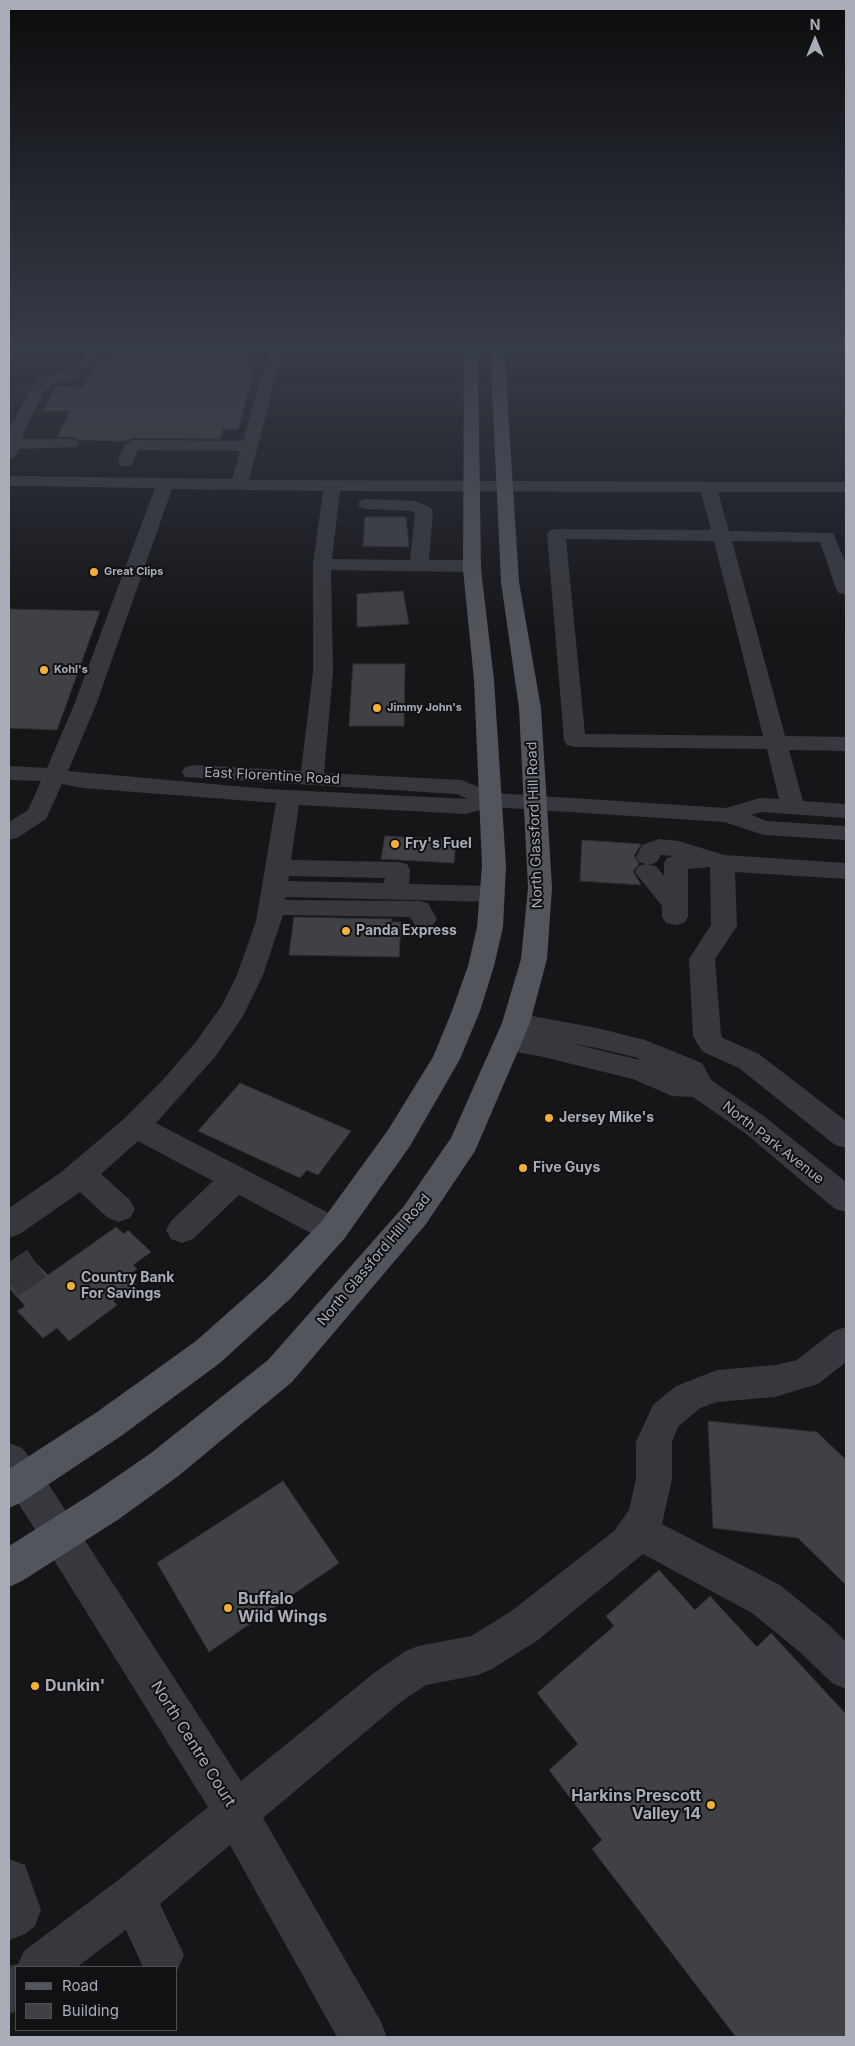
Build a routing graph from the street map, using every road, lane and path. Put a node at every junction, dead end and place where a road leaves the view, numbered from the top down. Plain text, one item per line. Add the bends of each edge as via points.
1 (252, 441) edge
2 (472, 441) edge
3 (501, 441) edge
4 (71, 444) dead end
5 (251, 446) junction
6 (10, 452) edge
7 (55, 460) dead end
8 (126, 461) dead end
9 (9, 481) edge
10 (166, 484) junction
11 (504, 485) junction
12 (239, 486) junction
13 (472, 486) junction
14 (708, 486) junction
15 (846, 487) edge
16 (330, 495) junction
17 (722, 536) junction
18 (322, 564) junction
19 (419, 566) junction
20 (472, 566) junction
21 (846, 589) edge
22 (776, 743) junction
23 (846, 744) edge
24 (9, 773) edge
25 (53, 775) junction
26 (312, 778) junction
27 (289, 797) junction
28 (490, 800) junction
29 (534, 803) junction
30 (793, 808) junction
31 (846, 811) edge
32 (727, 815) junction
33 (9, 833) edge
34 (846, 833) edge
35 (716, 860) junction
36 (846, 871) edge
37 (275, 888) junction
38 (493, 894) junction
39 (424, 919) dead end
40 (512, 1032) junction
41 (728, 1053) junction
42 (699, 1087) junction
43 (135, 1126) junction
44 (846, 1137) edge
45 (81, 1174) junction
46 (235, 1180) junction
47 (846, 1200) edge
48 (119, 1209) dead end
49 (9, 1225) edge
50 (182, 1230) dead end
51 (334, 1230) junction
52 (846, 1342) edge
53 (14, 1477) edge
54 (636, 1530) junction
55 (60, 1535) junction
56 (9, 1568) edge
57 (846, 1670) edge
58 (235, 1811) junction
59 (9, 1881) edge
60 (133, 1897) junction
61 (9, 1918) edge
62 (161, 1954) dead end
63 (41, 1966) edge
64 (364, 2037) edge

1 - 5 street
2 - 13 main road
3 - 11 main road, North Glassford Hill Road
4 - 6 street
5 - 8 street via 132,445
5 - 12 street
6 - 7 street
9 - 10 street
10 - 12 street
10 - 25 street via 85,704
11 - 13 street
11 - 14 street
11 - 29 main road, North Glassford Hill Road via 510,582 530,708
12 - 16 street
13 - 16 street
13 - 20 main road
14 - 15 street
14 - 17 street
16 - 18 street
16 - 19 street via 422,508
17 - 21 street via 827,537
17 - 22 street
17 - 22 street via 556,534 575,740
18 - 19 street
18 - 26 street via 323,672
19 - 20 street
20 - 28 main road via 484,680
22 - 23 street
22 - 30 street
24 - 25 street, East Florentine Road
25 - 26 street, East Florentine Road via 89,768
25 - 27 street, East Florentine Road via 83,781
25 - 33 street via 38,814
26 - 28 street, East Florentine Road via 461,787
27 - 28 street, East Florentine Road via 466,807
27 - 37 street
28 - 29 street, East Florentine Road
28 - 38 main road
29 - 32 street, East Florentine Road
29 - 40 main road, North Glassford Hill Road via 540,888 538,928 534,958
30 - 31 street, East Florentine Road
30 - 32 street, East Florentine Road via 760,806
32 - 34 street, East Florentine Road via 764,828
35 - 35 street via 676,863 675,914 652,865 660,855
35 - 36 street
35 - 41 street via 724,926 702,959 707,1036 713,1045
37 - 38 street via 397,881
37 - 39 street via 420,910
37 - 43 street via 269,921 250,975 232,1009 205,1050
38 - 51 main road via 481,966 446,1058 399,1138
40 - 42 street via 539,1046 640,1070 672,1085
40 - 55 main road, North Glassford Hill Road via 464,1143 415,1215 280,1370 164,1465
41 - 42 street
41 - 44 street via 749,1061
42 - 47 street, North Park Avenue via 755,1125
43 - 45 street
43 - 46 street
45 - 48 street
45 - 49 street
46 - 50 street
46 - 51 street
51 - 53 main road via 279,1288 208,1352 109,1424
52 - 54 street via 806,1373 775,1382 718,1386 688,1397 665,1416 654,1442 654,1479 646,1517
53 - 55 street, North Centre Court
54 - 57 street via 766,1599 815,1638
54 - 58 street via 627,1544 516,1631 478,1655 418,1666
55 - 56 main road, North Glassford Hill Road
55 - 58 street, North Centre Court
58 - 60 street
58 - 64 street, North Centre Court
59 - 61 street via 19,1910
60 - 62 street
60 - 63 street

